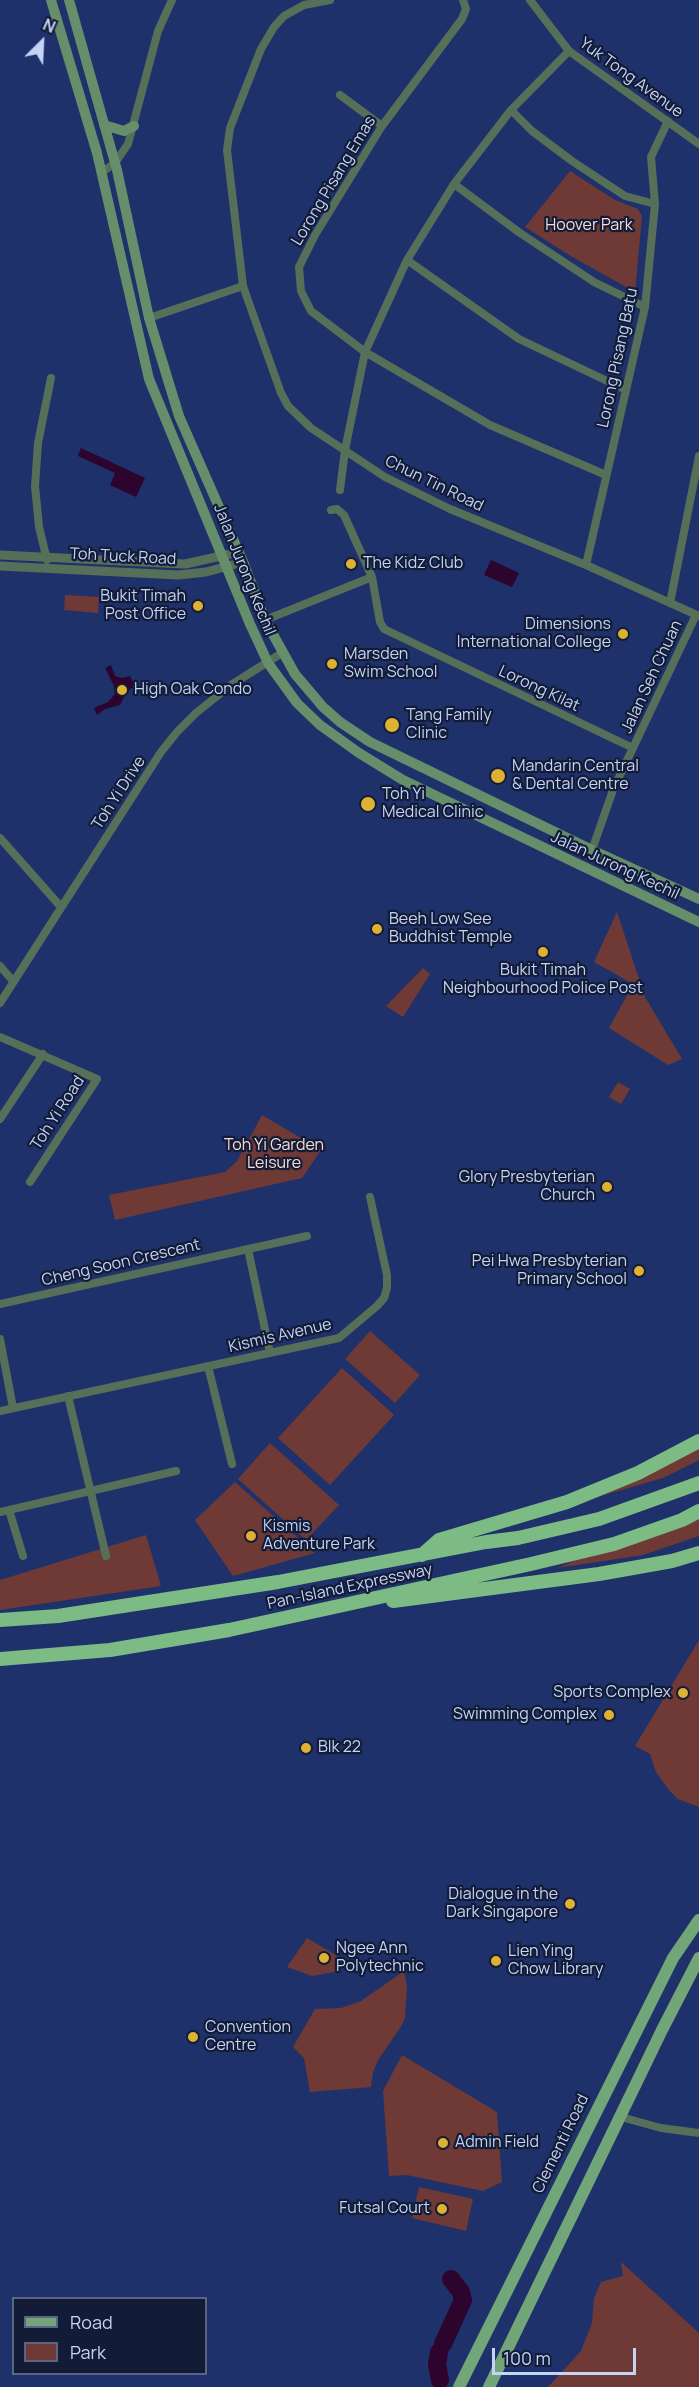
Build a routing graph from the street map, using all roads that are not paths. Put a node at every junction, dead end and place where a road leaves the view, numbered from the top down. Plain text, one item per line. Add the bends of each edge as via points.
1 (51, 0) edge
2 (69, 0) edge
3 (172, 0) edge
4 (330, 0) edge
5 (463, 0) edge
6 (530, 0) edge
7 (303, 3) edge
8 (569, 51) junction
9 (339, 95) dead end
10 (511, 110) junction
11 (668, 121) junction
12 (104, 125) junction
13 (134, 126) junction
14 (382, 126) junction
15 (699, 144) edge
16 (115, 163) junction
17 (101, 173) junction
18 (454, 184) junction
19 (655, 204) junction
20 (407, 260) junction
21 (243, 286) junction
22 (645, 307) junction
23 (149, 318) junction
24 (365, 352) junction
25 (51, 378) dead end
26 (626, 390) junction
27 (345, 450) junction
28 (699, 456) edge
29 (606, 475) junction
30 (340, 490) dead end
31 (331, 510) dead end
32 (0, 555) edge
33 (47, 557) junction
34 (241, 557) junction
35 (225, 561) junction
36 (586, 565) junction
37 (0, 566) edge
38 (47, 568) junction
39 (372, 577) junction
40 (670, 603) junction
41 (697, 616) edge
42 (265, 620) junction
43 (282, 654) junction
44 (268, 663) junction
45 (633, 748) junction
46 (0, 838) edge
47 (592, 850) junction
48 (699, 899) edge
49 (61, 907) junction
50 (699, 922) edge
51 (0, 966) edge
52 (13, 981) junction
53 (0, 1003) edge
54 (0, 1037) edge
55 (43, 1054) junction
56 (0, 1119) edge
57 (30, 1182) dead end
58 (370, 1197) dead end
59 (307, 1236) dead end
60 (248, 1249) junction
61 (0, 1304) edge
62 (0, 1339) edge
63 (270, 1353) junction
64 (208, 1366) junction
65 (68, 1396) junction
66 (13, 1408) junction
67 (0, 1411) edge
68 (699, 1441) edge
69 (232, 1464) dead end
70 (176, 1471) dead end
71 (699, 1483) edge
72 (90, 1491) junction
73 (4, 1511) edge
74 (699, 1511) edge
75 (699, 1553) edge
76 (422, 1555) junction
77 (23, 1556) dead end
78 (106, 1556) dead end
79 (371, 1598) junction
80 (0, 1620) edge
81 (0, 1659) edge
82 (699, 1920) edge
83 (699, 1958) edge
84 (621, 2117) junction
85 (699, 2133) edge
86 (459, 2387) edge
87 (489, 2387) edge

1 - 17 main road, Jalan Jurong Kechil
2 - 12 main road, Jalan Jurong Kechil
3 - 13 street via 158,31
4 - 7 street, Chun Tin Road
5 - 14 street, Lorong Pisang Emas via 466,9 462,19
6 - 8 street, Yuk Tong Avenue
7 - 21 street, Chun Tin Road via 284,16 261,49 230,128 227,150
8 - 10 street
8 - 11 street, Yuk Tong Avenue
9 - 14 street
10 - 18 street
10 - 19 street via 532,131 625,196
11 - 15 street, Yuk Tong Avenue
11 - 19 street, Lorong Pisang Batu via 651,157
12 - 13 main road via 124,130
12 - 16 main road, Jalan Jurong Kechil
13 - 16 street
14 - 24 street, Lorong Pisang Emas via 299,267 302,291 311,311
16 - 17 street
16 - 23 main road, Jalan Jurong Kechil
17 - 35 main road, Jalan Jurong Kechil via 149,379
18 - 20 street
18 - 22 street via 594,282
19 - 22 street, Lorong Pisang Batu
20 - 24 street
20 - 26 street via 519,339
21 - 23 street
21 - 27 street, Chun Tin Road via 288,406 311,428
22 - 26 street, Lorong Pisang Batu
23 - 34 main road, Jalan Jurong Kechil via 179,416
24 - 27 street
24 - 29 street, Lorong Pisang Emas via 490,425
25 - 33 street via 38,443 35,486
26 - 29 street, Lorong Pisang Batu
27 - 30 street
27 - 36 street, Chun Tin Road via 386,477 450,509
28 - 40 street
29 - 36 street, Lorong Pisang Batu
31 - 39 street, Lorong Kilat via 337,509 344,515
32 - 33 street, Toh Tuck Road
33 - 35 street, Toh Tuck Road via 185,564
33 - 38 street
34 - 35 street, Toh Tuck Road
34 - 42 main road, Jalan Jurong Kechil
35 - 38 street, Toh Tuck Road via 206,572 178,575
35 - 44 main road, Jalan Jurong Kechil
36 - 40 street, Chun Tin Road
37 - 38 street, Toh Tuck Road
39 - 42 street
39 - 45 street, Lorong Kilat via 384,629
40 - 41 street, Chun Tin Road
41 - 45 street, Jalan Seh Chuan
42 - 43 main road, Jalan Jurong Kechil
43 - 44 street, Toh Yi Drive
43 - 47 main road, Jalan Jurong Kechil via 323,707 370,742
44 - 49 street, Toh Yi Drive via 216,696 177,732
44 - 50 main road, Jalan Jurong Kechil via 297,703 320,725 403,780
45 - 47 street, Jalan Seh Chuan
46 - 49 street
47 - 48 main road, Jalan Jurong Kechil
49 - 52 street, Toh Yi Drive
51 - 52 street
52 - 53 street, Toh Yi Drive
54 - 55 street, Toh Yi Road
55 - 56 street
55 - 57 street, Toh Yi Road via 96,1080
58 - 63 street, Kismis Avenue via 387,1275 384,1298 339,1338
59 - 60 street, Cheng Soon Crescent
60 - 61 street, Cheng Soon Crescent
60 - 63 street
62 - 66 street
63 - 64 street, Kismis Avenue
64 - 65 street, Kismis Avenue
64 - 69 street, Kismis Avenue
65 - 66 street, Kismis Avenue
65 - 72 street
66 - 67 street, Kismis Avenue
68 - 76 highway via 638,1473 567,1502 439,1540
70 - 72 street
71 - 76 highway, Pan-Island Expressway via 599,1519
72 - 73 street
72 - 78 street
73 - 77 street
74 - 79 highway, Pan-Island Expressway via 614,1544
75 - 79 highway via 651,1565 532,1584 397,1601
76 - 80 highway, Pan-Island Expressway via 278,1582
79 - 81 highway, Pan-Island Expressway via 229,1630 110,1650
82 - 86 main road, Clementi Road via 673,1958
83 - 84 main road
84 - 85 street
84 - 87 main road

